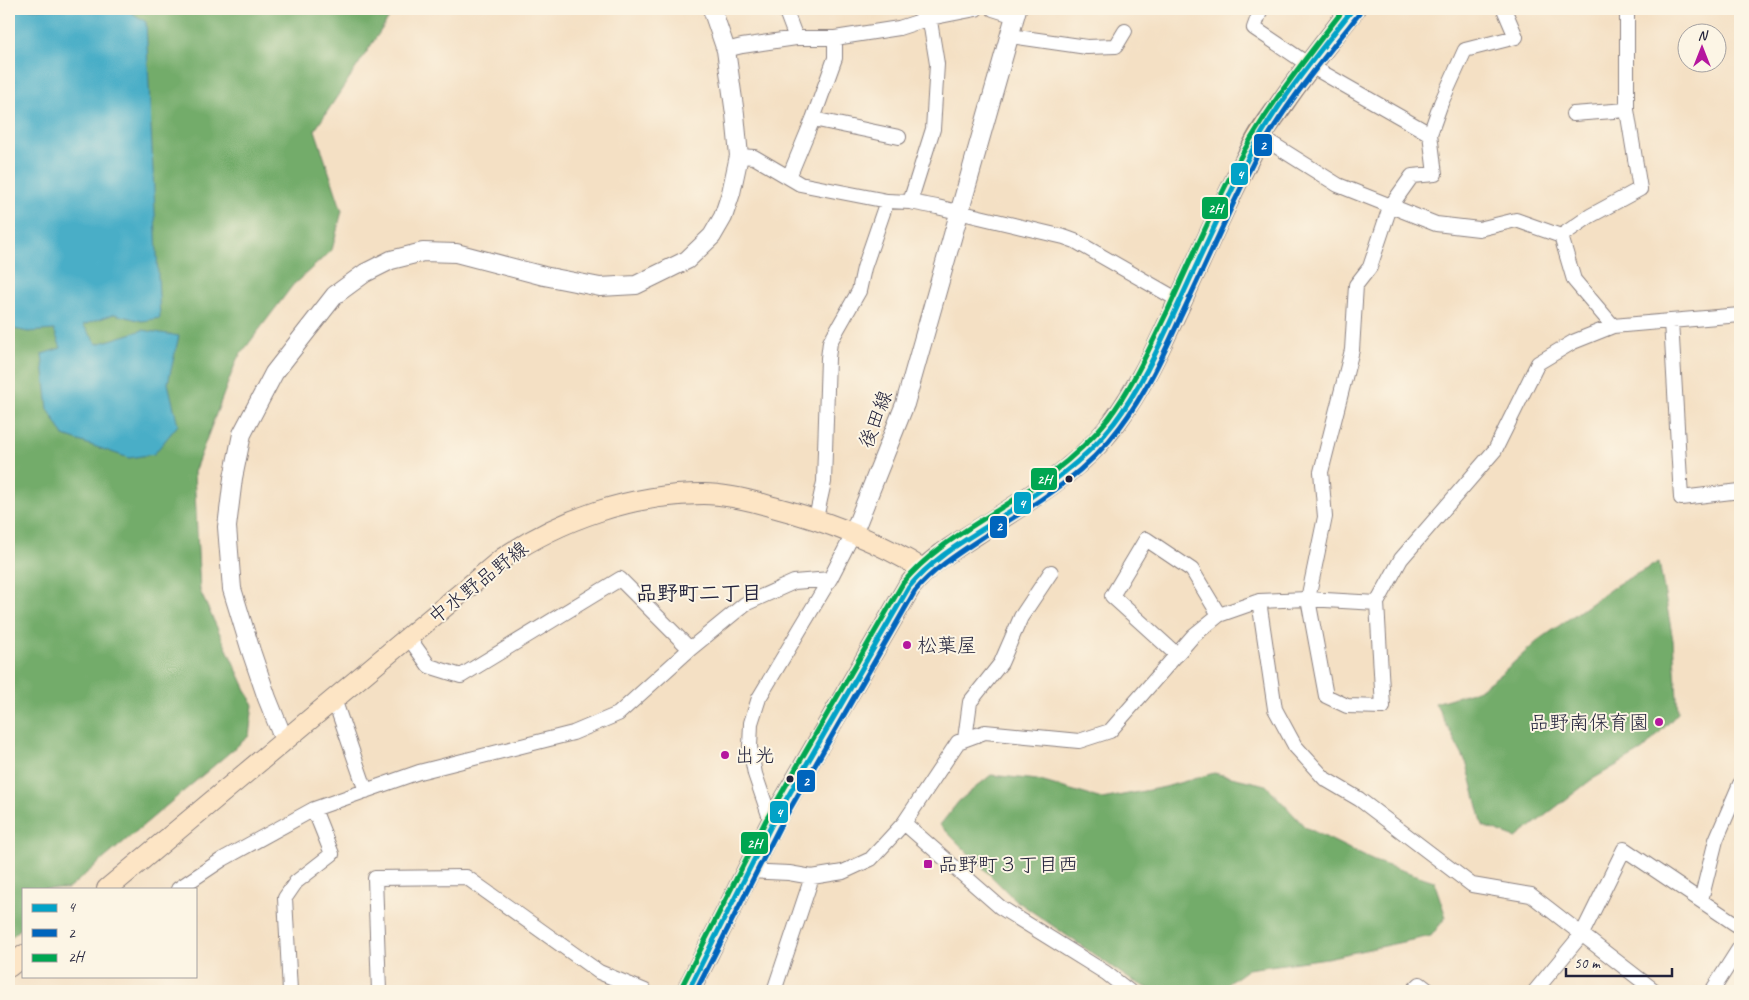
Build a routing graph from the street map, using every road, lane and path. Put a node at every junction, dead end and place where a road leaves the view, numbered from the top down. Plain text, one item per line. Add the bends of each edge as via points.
1 (712, 9) edge
2 (785, 9) edge
3 (993, 9) edge
4 (1261, 9) edge
5 (1353, 9) edge
6 (1504, 9) edge
7 (1627, 9) edge
8 (969, 10) edge
9 (1016, 12) edge
10 (929, 13) edge
11 (1125, 31) dead end
12 (1010, 36) junction
13 (796, 38) junction
14 (835, 38) junction
15 (726, 50) junction
16 (1309, 65) junction
17 (1627, 110) junction
18 (1573, 114) dead end
19 (813, 119) junction
20 (1430, 134) junction
21 (1260, 136) junction
22 (899, 137) dead end
23 (738, 156) junction
24 (789, 177) junction
25 (887, 201) junction
26 (910, 202) junction
27 (1390, 207) junction
28 (959, 212) junction
29 (1561, 236) junction
30 (1180, 301) junction
31 (1740, 315) edge
32 (1671, 321) junction
33 (1613, 326) junction
34 (1740, 491) edge
35 (816, 518) junction
36 (853, 534) junction
37 (923, 569) junction
38 (1051, 572) dead end
39 (830, 579) junction
40 (1308, 599) junction
41 (1259, 601) junction
42 (1378, 603) junction
43 (1219, 614) junction
44 (409, 638) junction
45 (690, 649) junction
46 (1177, 654) junction
47 (334, 699) junction
48 (965, 739) junction
49 (284, 740) junction
50 (1740, 784) edge
51 (366, 791) junction
52 (314, 809) junction
53 (904, 823) junction
54 (772, 824) junction
55 (748, 871) junction
56 (812, 877) junction
57 (119, 885) edge
58 (180, 888) edge
59 (1701, 900) junction
60 (1740, 927) edge
61 (1582, 934) junction
62 (1740, 947) edge
63 (22, 957) edge
64 (9, 967) edge
65 (1648, 989) edge
66 (290, 991) edge
67 (379, 991) edge
68 (645, 991) edge
69 (688, 991) edge
70 (774, 991) edge
71 (1128, 991) edge
72 (1413, 991) edge
73 (1428, 991) edge
74 (1535, 991) edge
75 (1712, 991) edge

1 - 15 street
2 - 13 street
3 - 9 street
4 - 16 street via 1254,28
5 - 16 highway
6 - 20 street via 1516,37 1465,50
7 - 17 street
8 - 10 street
9 - 12 street, 後田線
10 - 14 street via 899,28
10 - 26 street via 937,64 933,129
11 - 12 street via 1116,46 1087,47
12 - 28 street, 後田線
13 - 14 street
13 - 15 street
14 - 19 street via 835,58
15 - 23 street
16 - 20 street
16 - 21 highway
17 - 18 street
17 - 29 street via 1640,189
19 - 22 street
19 - 24 street
20 - 27 street via 1435,174 1412,176
21 - 27 street via 1338,185
21 - 30 highway
23 - 24 street via 754,157
23 - 49 street via 731,193 712,236 687,260 636,284 600,287 456,253 424,252 391,260 335,295 274,373 242,434 227,527 232,589 254,661
24 - 25 street via 800,184
25 - 26 street
25 - 35 street via 859,291 830,342 824,482
26 - 28 street
27 - 29 street via 1436,224 1479,229 1516,220
27 - 40 street via 1370,267 1356,284 1352,350 1321,472 1324,517
28 - 30 street via 1076,241
28 - 36 street, 後田線 via 905,404
29 - 33 street via 1574,280
30 - 37 highway via 1139,384 1095,445 1028,500
31 - 32 street
32 - 33 street
32 - 34 street via 1681,498
33 - 42 street via 1573,342 1538,363 1495,450 1401,559
35 - 36 main road, 中水野品野線
35 - 44 main road, 中水野品野線 via 738,497 703,494 634,501 603,510 550,530 519,547
36 - 37 main road, 中水野品野線
36 - 39 street, 後田線
37 - 54 highway via 909,587
38 - 48 street via 1021,617 1001,664 970,702
39 - 45 street via 794,582 745,604
39 - 54 street, 後田線 via 759,698 751,724 750,748 755,774
40 - 41 street
40 - 42 street
40 - 42 street via 1326,696 1347,706 1383,707
41 - 43 street
41 - 61 street via 1275,709 1295,746 1325,780 1358,799 1472,885 1531,895
43 - 46 street
43 - 46 street via 1192,570 1146,539 1112,596
44 - 45 street via 429,666 461,676 620,580
44 - 47 main road, 中水野品野線
45 - 51 street via 618,714 573,733 419,772
46 - 48 street via 1110,731 1079,741 985,732
47 - 49 main road, 中水野品野線
47 - 51 street
48 - 53 street via 958,742
49 - 57 main road, 中水野品野線
50 - 59 street via 1716,840
51 - 52 street
52 - 58 street via 223,859
52 - 66 street via 332,854 296,882 285,898
53 - 56 street via 871,859 843,872
53 - 71 street via 1000,907 1106,973
54 - 55 highway
55 - 56 street
55 - 69 highway
56 - 70 street
59 - 60 street
59 - 61 street via 1624,849
61 - 65 street
61 - 74 street
62 - 75 street
63 - 64 main road
67 - 68 street via 375,878 466,877 599,972
72 - 73 street via 1420,984

